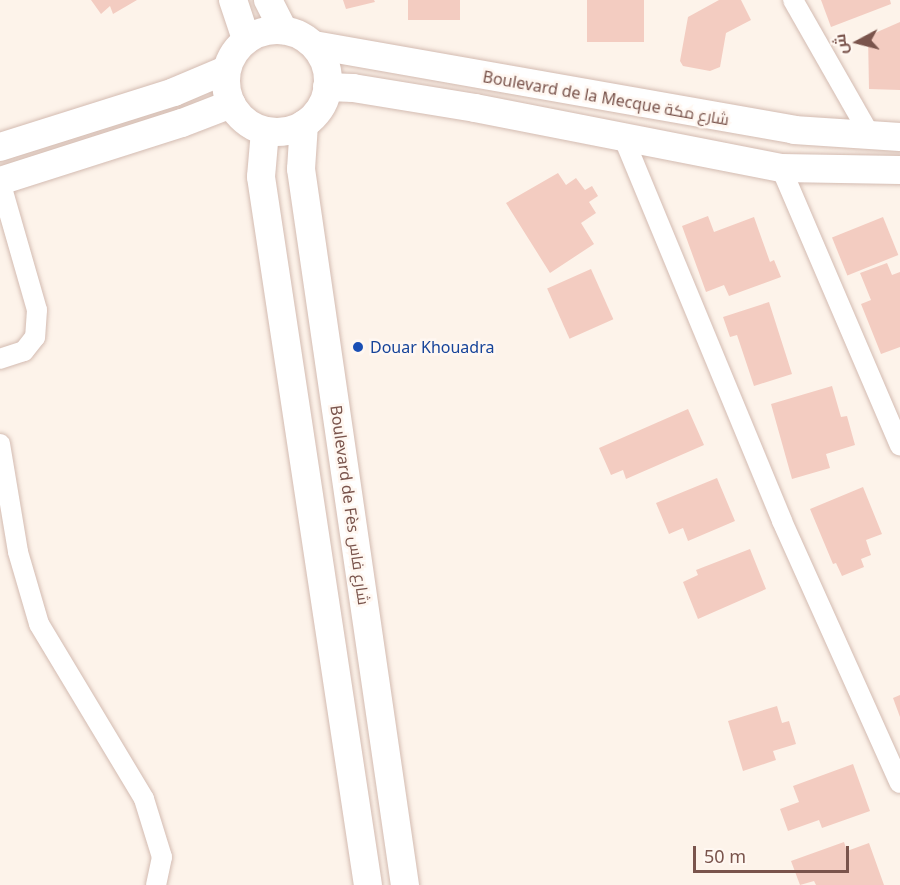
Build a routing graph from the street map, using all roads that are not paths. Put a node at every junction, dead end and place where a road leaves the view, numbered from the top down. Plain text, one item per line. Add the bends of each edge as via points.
1 (233, 0) edge
2 (268, 0) edge
3 (793, 0) edge
4 (283, 30) junction
5 (246, 39) junction
6 (314, 45) junction
7 (226, 70) junction
8 (327, 87) junction
9 (231, 104) junction
10 (304, 124) junction
11 (265, 131) junction
12 (871, 136) junction
13 (900, 137) edge
14 (624, 139) junction
15 (0, 147) edge
16 (781, 168) junction
17 (900, 170) edge
18 (0, 181) edge
19 (0, 359) edge
20 (0, 444) edge
21 (900, 446) edge
22 (900, 783) edge
23 (156, 885) edge
24 (368, 885) edge
25 (405, 885) edge

1 - 5 main road
2 - 4 main road
3 - 12 street
4 - 5 main road via 266,30
4 - 6 main road
5 - 7 main road
6 - 8 main road via 324,61
6 - 12 main road, Boulevard de la Mecque شارع مكة via 794,130
7 - 9 main road
7 - 15 main road via 174,92
8 - 10 main road via 320,108
8 - 14 main road, Boulevard de la Mecque شارع مكة via 475,108
9 - 11 main road via 244,120
9 - 18 main road
10 - 11 main road via 282,132
10 - 25 main road, Boulevard de Fès شارع فاس via 301,169
11 - 24 main road via 261,177
12 - 13 main road, Boulevard de la Mecque شارع مكة
14 - 16 main road, Boulevard de la Mecque شارع مكة
14 - 22 street via 782,521
16 - 17 main road, Boulevard de la Mecque شارع مكة
16 - 21 street
18 - 19 street via 37,310 35,337 24,351
20 - 23 street via 18,552 39,624 144,799 162,857

